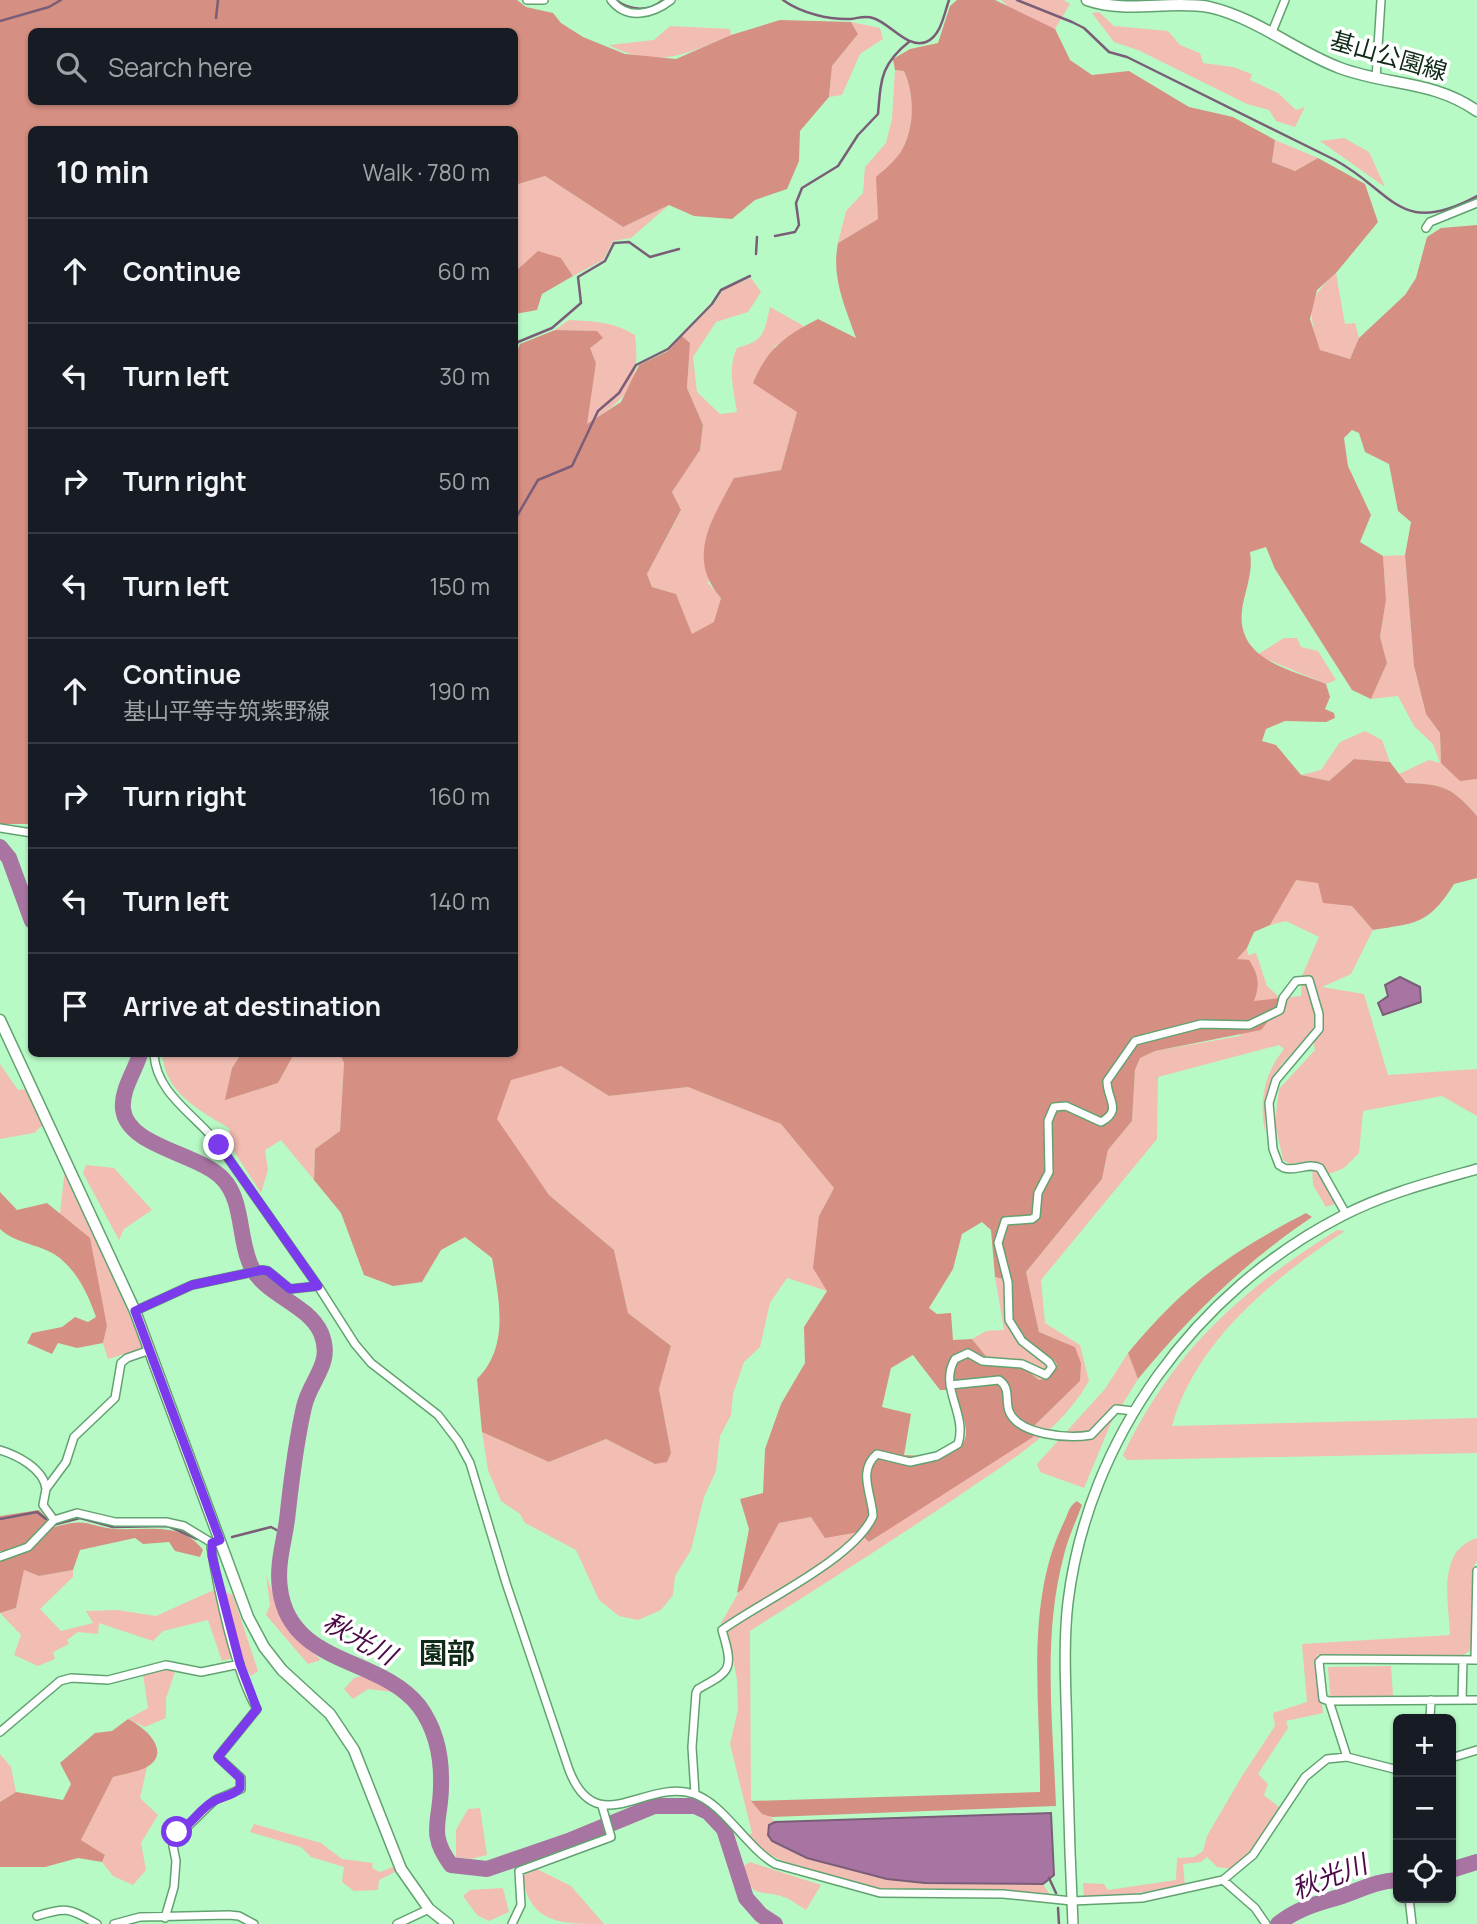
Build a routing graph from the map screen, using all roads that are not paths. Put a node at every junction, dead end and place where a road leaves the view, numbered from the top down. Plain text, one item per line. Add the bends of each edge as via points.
1 (527, 0) edge
2 (544, 0) edge
3 (611, 0) edge
4 (671, 0) edge
5 (1087, 0) edge
6 (1285, 0) edge
7 (1381, 0) edge
8 (1272, 32) junction
9 (1376, 78) junction
10 (1477, 111) edge
11 (1477, 203) edge
12 (1426, 229) dead end
13 (0, 828) edge
14 (28, 832) edge
15 (0, 1020) edge
16 (155, 1057) edge
17 (1477, 1170) edge
18 (1346, 1214) junction
19 (318, 1286) junction
20 (135, 1311) junction
21 (150, 1350) junction
22 (950, 1385) junction
23 (1133, 1411) junction
24 (0, 1450) edge
25 (46, 1489) junction
26 (54, 1520) junction
27 (216, 1542) junction
28 (0, 1557) edge
29 (1477, 1571) edge
30 (1463, 1660) junction
31 (1476, 1660) edge
32 (240, 1664) junction
33 (1431, 1700) junction
34 (1462, 1700) junction
35 (1477, 1700) edge
36 (1329, 1701) junction
37 (1430, 1714) edge
38 (0, 1732) edge
39 (1477, 1750) edge
40 (1456, 1756) edge
41 (1347, 1757) junction
42 (1393, 1769) edge
43 (695, 1794) junction
44 (602, 1806) junction
45 (1223, 1880) junction
46 (1072, 1901) junction
47 (1410, 1903) edge
48 (429, 1909) junction
49 (37, 1916) dead end
50 (166, 1918) junction
51 (1264, 1921) edge
52 (97, 1924) edge
53 (114, 1924) edge
54 (254, 1924) edge
55 (397, 1924) edge
56 (449, 1924) edge
57 (512, 1924) edge
58 (1073, 1924) edge
59 (1412, 1924) edge

1 - 2 street
3 - 4 street via 620,9 639,13 659,10
5 - 8 main road, 基山公園線 via 1121,8 1208,6
6 - 8 street
7 - 9 street
8 - 9 main road, 基山公園線 via 1330,63
9 - 10 main road, 基山公園線 via 1439,90
11 - 12 street via 1430,222
13 - 14 street
15 - 20 main road
16 - 19 street via 168,1091 211,1135
17 - 18 street via 1411,1188
18 - 22 street via 1320,1168 1284,1168 1275,1158 1271,1138 1269,1103 1276,1080 1319,1029 1320,1014 1310,980 1296,981 1280,1010 1258,1022 1201,1024 1135,1041 1107,1082 1115,1107 1108,1118 1094,1121 1066,1106 1054,1107 1048,1121 1049,1171 1038,1193 1036,1216 1002,1223 998,1254 1008,1282 1009,1320 1022,1341 1052,1367 1042,1374 1022,1364 992,1363 968,1353 955,1359 947,1378
18 - 23 street via 1236,1288 1172,1356
19 - 20 street via 290,1289 262,1270 192,1285
19 - 44 street via 371,1363 438,1415 470,1463 572,1778 581,1793
20 - 21 main road
21 - 25 street via 121,1363 115,1398 74,1437 65,1462
21 - 27 main road
22 - 23 street via 999,1380 1007,1391 1013,1420 1042,1431 1091,1436 1116,1409
22 - 43 street via 961,1434 958,1444 937,1456 910,1462 877,1454 867,1473 873,1516 862,1534 823,1565 722,1630 726,1671 696,1693
23 - 46 street via 1093,1498 1068,1600 1065,1656
24 - 25 street via 30,1465
25 - 26 street via 43,1505
26 - 27 street via 77,1513 115,1522 166,1522
26 - 28 street via 29,1547
27 - 32 street via 224,1607
27 - 48 main road via 264,1647 330,1714 354,1750 401,1868
29 - 31 street
30 - 31 street
30 - 34 street
30 - 36 street via 1322,1659 1323,1699
32 - 38 street via 201,1672 166,1665 97,1681 60,1681
32 - 50 street via 257,1709 218,1757 242,1784 236,1793 215,1800 177,1832 174,1887
33 - 34 street
33 - 36 street
33 - 37 street
34 - 35 street
36 - 41 street
39 - 40 street
41 - 42 street
41 - 45 street via 1327,1759 1312,1769 1253,1854
43 - 44 street via 671,1792
43 - 46 street via 760,1856 809,1875 880,1893 1003,1894
44 - 57 street via 611,1837 519,1871 521,1905
45 - 46 street via 1142,1898
45 - 51 street
46 - 58 street
47 - 59 street
48 - 55 street
48 - 56 main road
49 - 52 street via 74,1910
50 - 53 street via 141,1917
50 - 54 street via 239,1916

